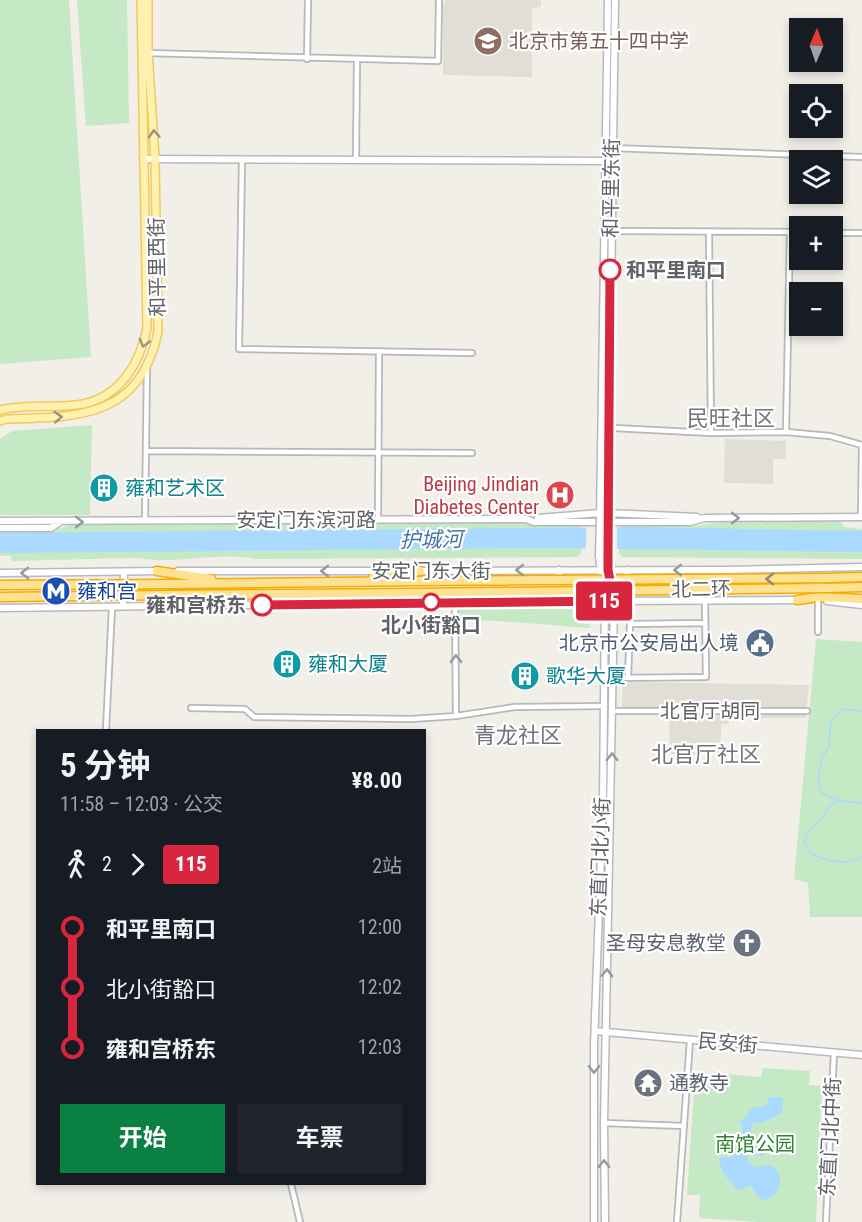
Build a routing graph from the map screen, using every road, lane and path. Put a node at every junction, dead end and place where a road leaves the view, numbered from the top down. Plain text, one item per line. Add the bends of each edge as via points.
1 (141, 0) edge
2 (148, 0) edge
3 (308, 0) edge
4 (439, 0) edge
5 (608, 0) edge
6 (615, 0) edge
7 (148, 54) junction
8 (307, 59) junction
9 (357, 59) junction
10 (612, 148) junction
11 (862, 157) edge
12 (143, 159) junction
13 (155, 159) junction
14 (242, 159) junction
15 (356, 159) junction
16 (606, 161) junction
17 (611, 231) junction
18 (709, 232) junction
19 (789, 232) edge
20 (843, 233) edge
21 (862, 233) edge
22 (789, 270) edge
23 (379, 352) junction
24 (472, 352) dead end
25 (147, 366) junction
26 (0, 410) edge
27 (0, 422) edge
28 (614, 428) dead end
29 (786, 432) junction
30 (711, 433) junction
31 (146, 451) junction
32 (380, 453) junction
33 (472, 453) dead end
34 (600, 516) junction
35 (608, 516) junction
36 (861, 517) edge
37 (704, 518) junction
38 (526, 519) junction
39 (378, 520) junction
40 (0, 521) edge
41 (145, 521) junction
42 (61, 522) junction
43 (0, 528) edge
44 (862, 567) edge
45 (486, 570) junction
46 (559, 570) junction
47 (600, 570) junction
48 (608, 570) junction
49 (627, 570) junction
50 (725, 570) junction
51 (157, 571) junction
52 (420, 571) junction
53 (124, 572) junction
54 (0, 573) edge
55 (862, 577) edge
56 (341, 582) junction
57 (235, 583) junction
58 (0, 585) edge
59 (830, 585) junction
60 (862, 587) edge
61 (862, 593) edge
62 (314, 594) junction
63 (220, 595) junction
64 (0, 597) edge
65 (862, 599) edge
66 (724, 600) junction
67 (797, 600) junction
68 (605, 601) junction
69 (614, 601) junction
70 (627, 601) junction
71 (705, 601) junction
72 (818, 601) junction
73 (380, 602) junction
74 (455, 602) junction
75 (486, 602) junction
76 (559, 602) junction
77 (862, 605) edge
78 (112, 606) junction
79 (123, 606) junction
80 (162, 606) junction
81 (0, 608) edge
82 (705, 623) junction
83 (818, 632) dead end
84 (613, 678) junction
85 (628, 678) junction
86 (604, 706) junction
87 (191, 708) dead end
88 (612, 711) junction
89 (807, 711) dead end
90 (456, 716) junction
91 (106, 729) edge
92 (603, 800) junction
93 (611, 801) junction
94 (595, 1031) junction
95 (606, 1031) junction
96 (690, 1040) junction
97 (834, 1052) junction
98 (862, 1054) edge
99 (604, 1123) junction
100 (684, 1126) junction
101 (291, 1185) edge
102 (300, 1222) edge
103 (594, 1222) edge
104 (605, 1222) edge
105 (677, 1222) edge
106 (826, 1222) edge

1 - 12 main road, 和平里西街
2 - 7 main road, 和平里西街
3 - 8 street
4 - 9 street via 438,61
5 - 16 street, 和平里东街
6 - 10 street, 和平里东街
7 - 8 street
13 -> 7 main road, 和平里西街
8 - 9 street
9 - 15 street
10 - 11 street
10 - 16 street
10 - 17 street, 和平里东街
12 - 13 street
12 -> 26 main road, 和平里西街 via 147,328 135,366 106,395 83,404
13 - 14 street
13 - 25 main road, 和平里西街 via 158,332
14 - 15 street
14 - 23 street via 239,349
15 - 16 street
16 - 34 street, 和平里东街
17 - 18 street
17 - 35 street, 和平里东街
18 - 19 street
18 - 30 street
20 - 21 street
22 - 29 street
23 - 24 street
23 - 32 street
27 -> 25 main road, 和平里西街 via 94,412 137,383
25 - 31 street
28 - 30 street
29 - 30 street
29 - 36 street via 830,436 862,445
31 - 32 street
31 - 41 street
32 - 33 street
32 - 39 street
34 - 38 street
34 - 47 street, 和平里东街, bridge
35 - 37 street
35 - 48 street, 和平里东街, bridge
37 -> 36 street, 安定门东滨河路
37 - 38 street, 安定门东滨河路 via 690,522
38 - 39 street, 安定门东滨河路
39 - 41 street, 安定门东滨河路
40 - 42 street, 安定门东滨河路
42 -> 41 street, 安定门东滨河路
42 - 43 street via 51,528
44 - 50 street, 安定门东大街
46 -> 45 street, 安定门东大街
45 - 52 street, 安定门东大街
45 - 75 street
46 - 47 street, 安定门东大街
46 - 76 street
47 - 48 street, 安定门东大街
47 - 68 street, 东直门北小街
48 - 49 street, 安定门东大街
48 - 69 street, 东直门北小街
50 -> 49 street, 安定门东大街
49 - 70 street
50 - 66 street
52 -> 51 street, 安定门东大街
51 - 53 street, 安定门东大街
51 - 57 highway
52 - 56 highway
53 -> 54 street, 安定门东大街
53 - 79 street
55 - 59 highway
56 - 57 highway, 北二环
59 -> 56 highway, 北二环, bridge
57 - 58 highway, 北二环, bridge
59 - 60 highway, 北二环
59 - 61 highway
59 - 62 highway, 北二环, bridge
62 - 63 highway, 北二环
62 - 73 highway
63 - 64 highway, 北二环, bridge
63 - 80 highway
65 - 67 highway
66 - 67 street, 安定门东大街
66 - 71 street, 安定门东大街
67 - 72 street, 安定门东大街
68 - 69 street, 安定门东大街
68 - 76 street, 安定门东大街
68 - 86 street, 东直门北小街
69 - 70 street, 安定门东大街
69 - 84 street, 东直门北小街
70 - 71 street, 安定门东大街
71 - 82 street
72 - 77 street, 安定门东大街
72 - 83 street
73 - 74 street, 安定门东大街
73 - 80 street, 安定门东大街
74 - 75 street, 安定门东大街
90 -> 74 street
75 - 76 street, 安定门东大街
78 - 79 street, 安定门东大街
78 - 81 street, 安定门东大街
78 - 91 street
79 - 80 street, 安定门东大街
82 - 85 street via 630,624
82 - 85 street via 706,677
84 - 85 street
84 - 88 street, 东直门北小街
86 - 90 street via 515,706
86 - 92 street, 东直门北小街
87 - 90 street via 245,709 254,717
88 - 89 street, 北官厅胡同
93 -> 88 street, 东直门北小街
92 - 93 street
92 - 94 street, 东直门北小街
95 -> 93 street, 东直门北小街
94 - 95 street, 民安街
94 -> 103 street, 东直门北小街
95 - 96 street, 民安街
95 - 99 street, 东直门北小街
96 - 97 street, 民安街
96 - 100 street
97 - 98 street, 民安街
97 - 106 street, 东直门北中街
99 - 100 street
104 -> 99 street, 东直门北小街
100 - 105 street
101 - 102 street

